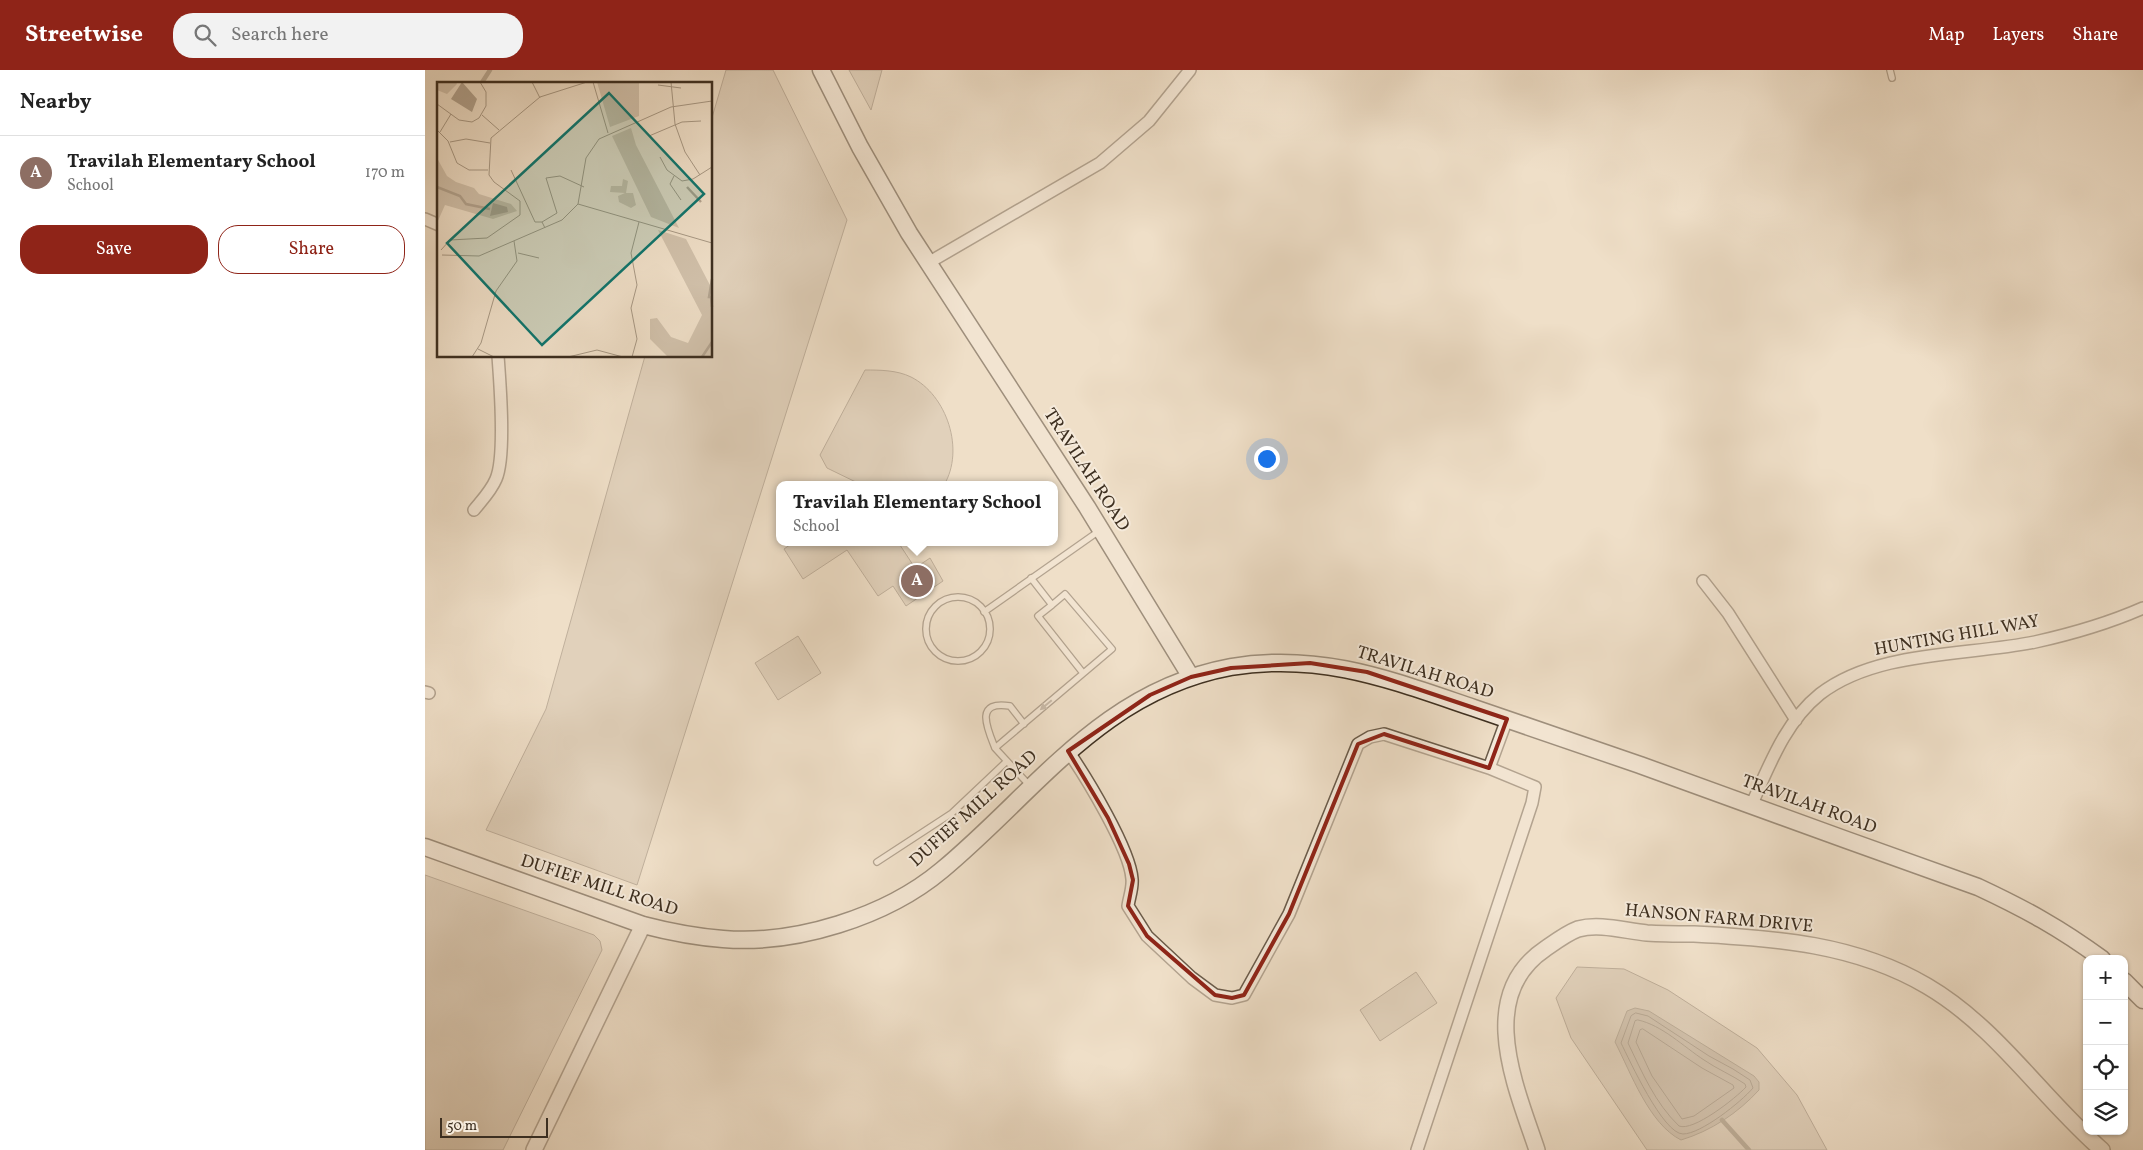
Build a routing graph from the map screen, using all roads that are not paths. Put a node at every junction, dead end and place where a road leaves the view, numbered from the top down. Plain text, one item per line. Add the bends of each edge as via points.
1 (821, 70) edge
2 (1190, 70) edge
3 (1890, 70) edge
4 (1892, 78) dead end
5 (425, 219) edge
6 (437, 224) edge
7 (929, 263) junction
8 (499, 358) edge
9 (474, 510) dead end
10 (1101, 530) junction
11 (1031, 578) junction
12 (1703, 580) dead end
13 (1052, 605) junction
14 (2143, 608) edge
15 (984, 612) junction
16 (1083, 673) junction
17 (1191, 677) junction
18 (1507, 719) junction
19 (1796, 720) junction
20 (1024, 724) junction
21 (995, 748) junction
22 (1068, 751) junction
23 (1007, 761) junction
24 (1489, 768) junction
25 (1030, 786) junction
26 (1751, 806) junction
27 (425, 847) edge
28 (877, 862) dead end
29 (643, 925) junction
30 (2097, 955) edge
31 (2128, 984) edge
32 (2143, 1000) edge
33 (534, 1150) edge
34 (1417, 1150) edge
35 (1537, 1150) edge
36 (2102, 1150) edge

1 - 7 main road, TRAVILAH ROAD via 860,147
2 - 7 street via 1149,122 1099,163
3 - 4 lane
5 - 6 street
7 - 10 main road, TRAVILAH ROAD
8 - 9 street via 502,401 498,471 489,492
10 - 11 lane
10 - 17 main road, TRAVILAH ROAD
11 - 13 lane
11 - 15 lane
12 - 19 street via 1728,613
13 - 16 lane via 1038,616
13 - 16 lane via 1065,594 1111,649
14 - 19 street, HUNTING HILL WAY via 2035,642 1881,665 1843,680 1820,695
15 - 15 lane via 968,598 943,600 933,608 927,620 926,633 930,645 939,655 950,660 963,661 975,656 989,637 990,625
16 -> 20 lane
17 - 18 main road, TRAVILAH ROAD via 1272,663 1310,663 1367,672
17 - 22 main road, DUFIEF MILL ROAD via 1150,695 1094,730
18 - 24 street
18 - 26 main road, TRAVILAH ROAD
19 - 26 street, HUNTING HILL WAY via 1773,755
20 - 21 lane
20 - 21 lane via 1010,706 998,704 989,709 985,724
21 - 23 lane
22 - 24 street via 1108,818 1129,864 1133,880 1129,906 1147,936 1215,995 1232,998 1245,995 1289,914 1357,744 1383,734
22 - 25 main road, DUFIEF MILL ROAD
23 - 25 lane
23 - 28 lane via 952,813
24 - 34 street via 1535,787 1532,803
25 - 29 main road, DUFIEF MILL ROAD via 941,871 900,898 845,921 789,936 727,939
26 - 30 main road, TRAVILAH ROAD via 1978,887 2065,931
27 - 29 main road, DUFIEF MILL ROAD
29 - 33 street
31 - 32 main road
35 - 36 street, HANSON FARM DRIVE via 1512,1072 1504,1035 1507,1005 1515,982 1537,954 1579,929 1605,927 1821,946 1889,966 1929,987 1972,1019

